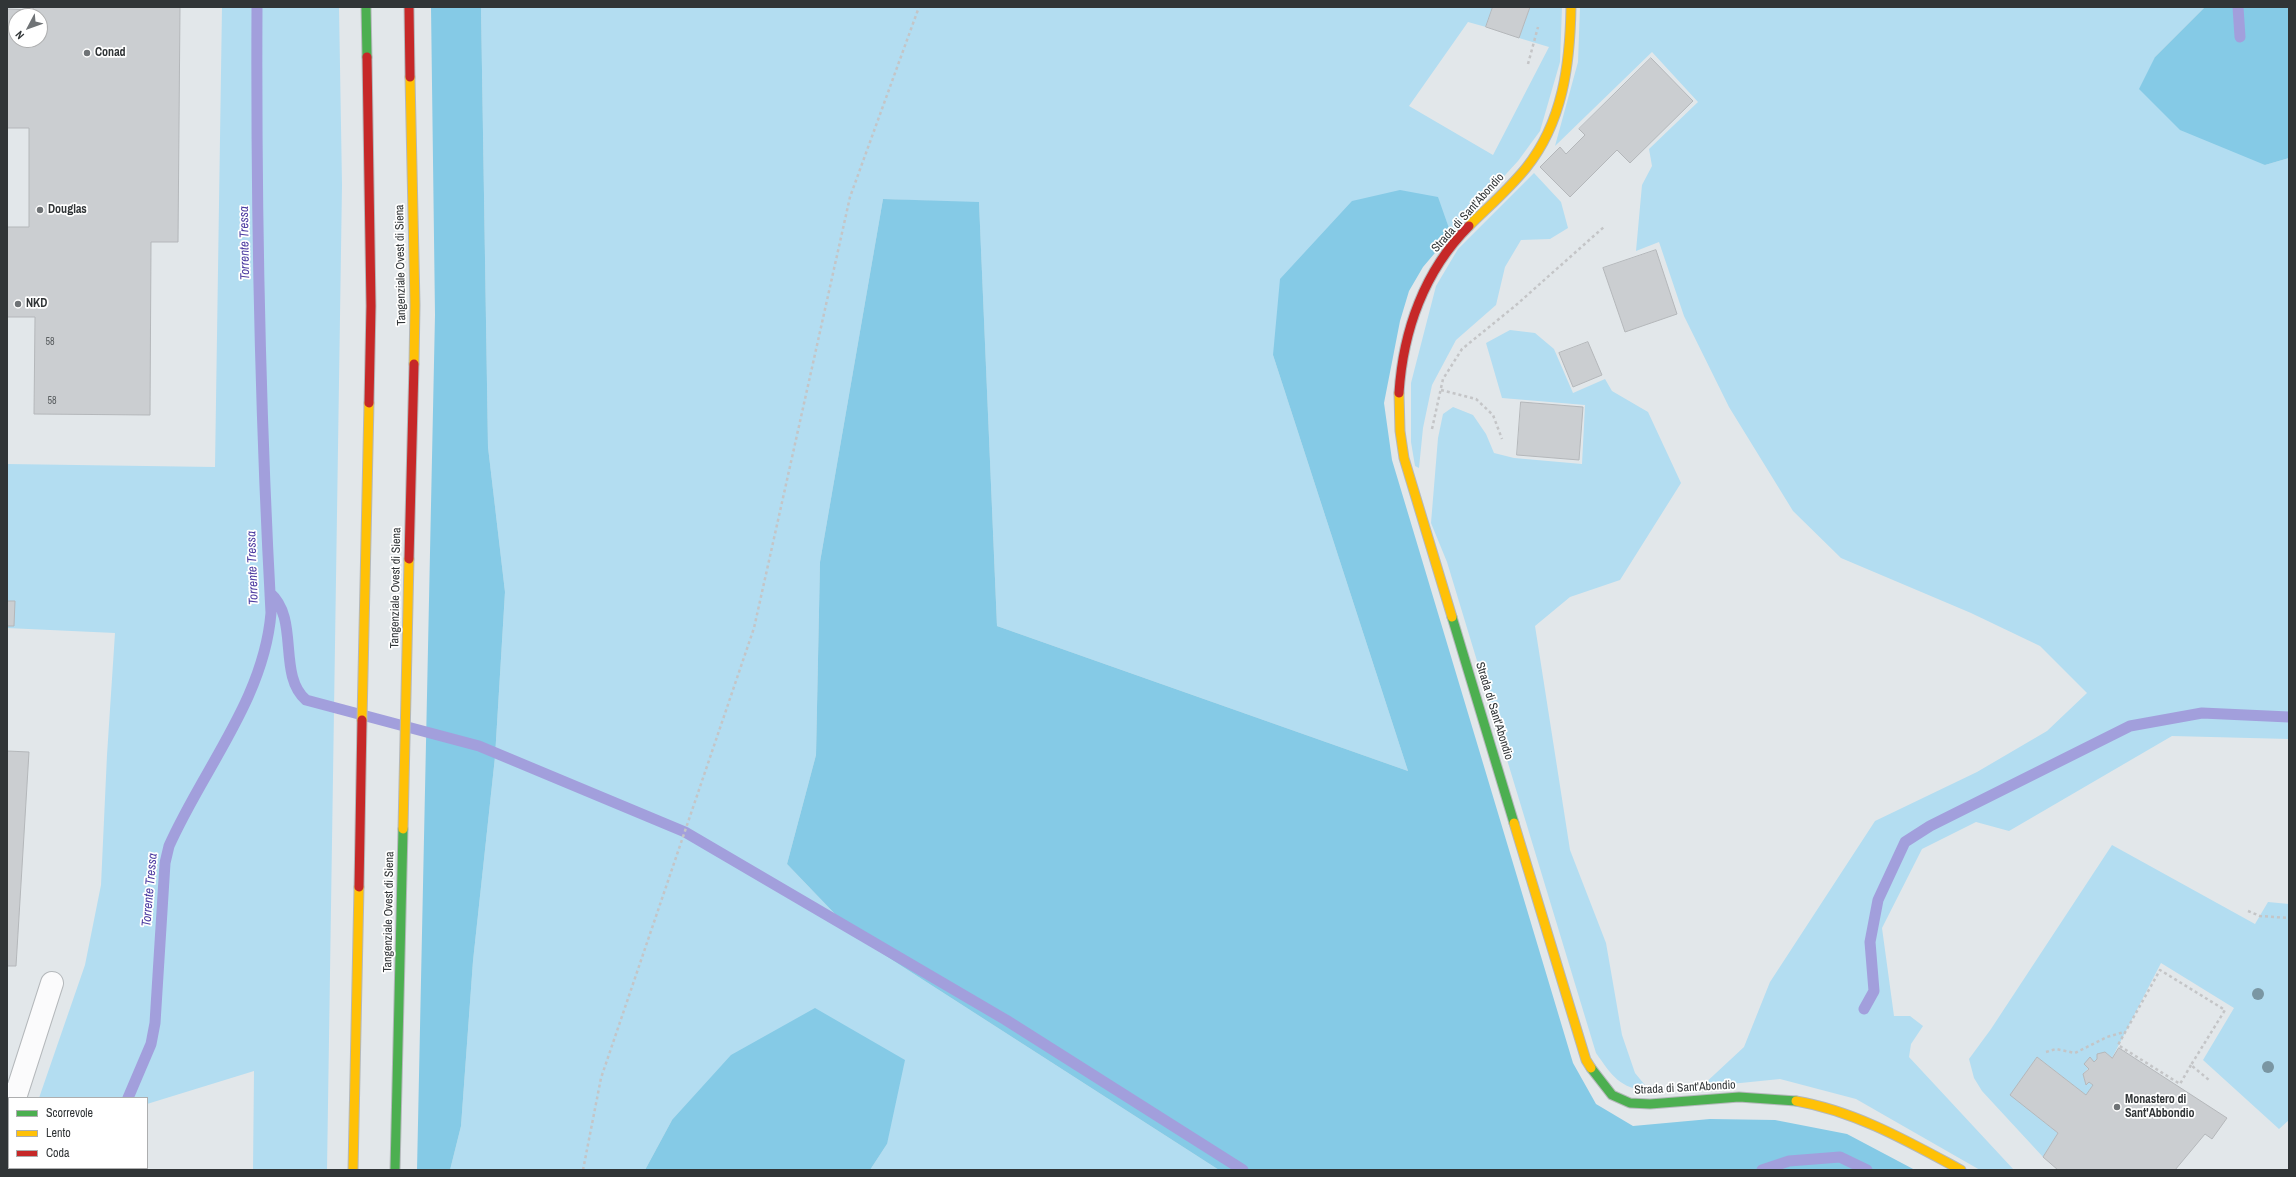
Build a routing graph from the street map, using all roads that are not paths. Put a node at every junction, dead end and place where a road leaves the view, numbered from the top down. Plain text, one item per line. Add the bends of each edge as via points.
1 (366, 7) edge
2 (409, 7) edge
3 (1572, 7) edge
4 (52, 983) dead end
5 (7, 1094) edge
6 (353, 1170) edge
7 (395, 1170) edge
8 (1962, 1170) edge

1 - 6 main road via 371,306
2 - 7 main road, Tangenziale Ovest di Siena via 415,305
3 - 8 main road, Strada di Sant'Abondio via 1565,79 1545,140 1530,164 1453,243 1419,300 1405,348 1398,401 1398,423 1404,458 1586,1060 1607,1090 1625,1102 1646,1104 1750,1097 1806,1103 1833,1109 1864,1121
4 - 5 lane via 16,1095

